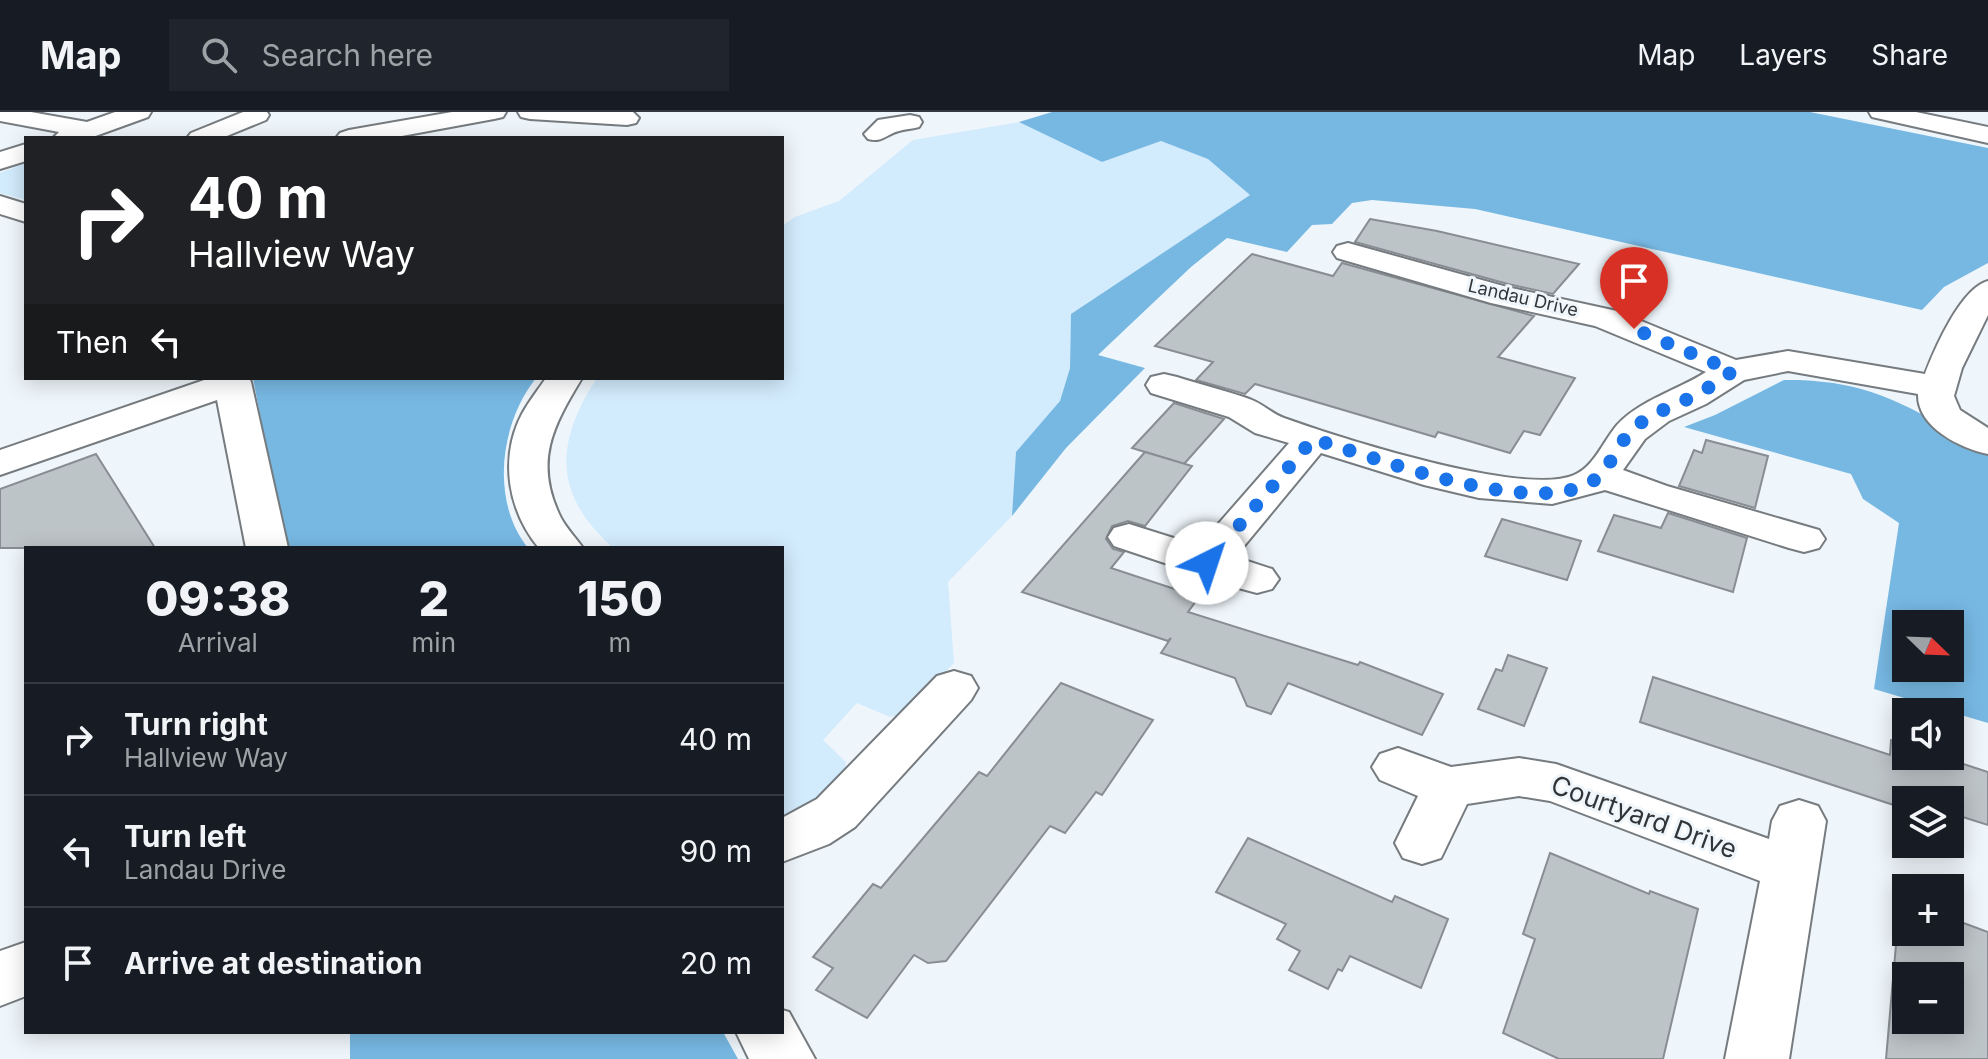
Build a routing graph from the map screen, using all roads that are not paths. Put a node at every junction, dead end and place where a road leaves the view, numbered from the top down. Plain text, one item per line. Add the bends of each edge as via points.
1 (139, 112) edge
2 (494, 112) edge
3 (530, 112) edge
4 (1881, 112) edge
5 (0, 114) edge
6 (255, 115) edge
7 (626, 123) edge
8 (78, 134) edge
9 (1988, 135) edge
10 (205, 136) edge
11 (355, 136) edge
12 (24, 153) edge
13 (0, 161) edge
14 (0, 205) edge
15 (24, 212) edge
16 (1348, 252) dead end
17 (1988, 291) edge
18 (1733, 371) junction
19 (232, 380) edge
20 (563, 380) edge
21 (1164, 385) dead end
22 (1936, 387) junction
23 (1313, 439) junction
24 (1988, 443) edge
25 (0, 463) edge
26 (1600, 475) junction
27 (1129, 537) dead end
28 (1804, 539) dead end
29 (267, 546) edge
30 (560, 546) edge
31 (1207, 563) junction
32 (1257, 579) dead end
33 (954, 688) dead end
34 (1398, 767) dead end
35 (1448, 787) junction
36 (784, 840) edge
37 (1422, 843) dead end
38 (24, 968) edge
39 (0, 980) edge
40 (768, 1034) edge
41 (783, 1059) edge
42 (1757, 1059) edge

1 - 8 street
2 - 11 street via 382,127
3 - 7 street
4 - 9 street
5 - 8 street
6 - 10 street
12 - 13 street
14 - 15 street
16 - 18 street, Landau Drive via 1392,274 1605,318
17 - 22 street
18 - 22 street via 1788,361
18 - 26 street via 1632,431
19 - 25 street
19 - 29 street
20 - 30 street via 539,417 528,479 535,509
21 - 23 street via 1242,409 1268,425
22 - 24 street via 1936,404 1947,419
23 - 26 street via 1479,486 1552,492 1588,484
23 - 31 street
26 - 28 street
27 - 31 street
31 - 32 street
33 - 36 street via 877,742 836,813
34 - 35 street, Courtyard Drive
35 - 37 street
35 - 42 street, Courtyard Drive via 1519,777 1556,783 1795,846
38 - 39 street
40 - 41 street

